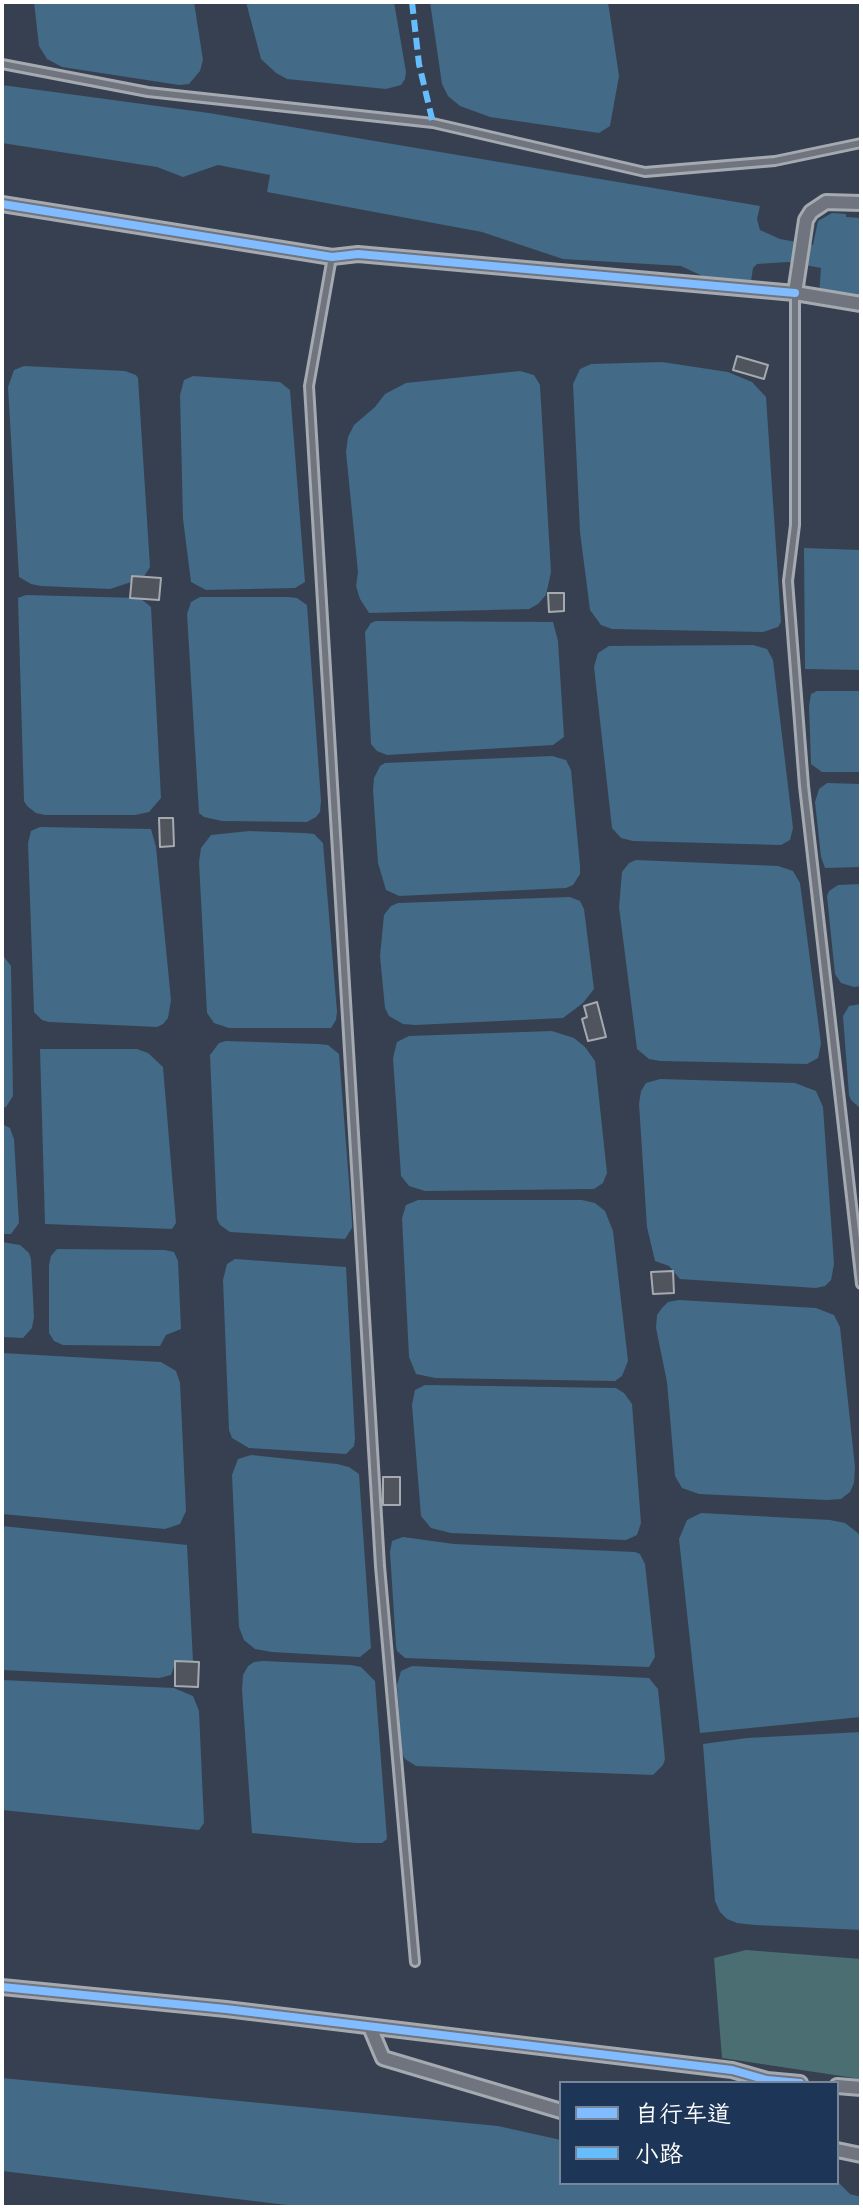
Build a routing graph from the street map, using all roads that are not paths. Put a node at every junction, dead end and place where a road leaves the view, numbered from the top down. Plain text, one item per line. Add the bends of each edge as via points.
1 (2, 64) edge
2 (861, 143) edge
3 (861, 203) edge
4 (2, 204) edge
5 (332, 257) junction
6 (797, 274) joint
7 (795, 293) junction
8 (861, 304) edge
9 (861, 1284) edge
10 (415, 1962) dead end
11 (2, 1987) edge
12 (370, 2027) junction
13 (751, 2079) edge
14 (778, 2081) edge
15 (839, 2086) edge
16 (861, 2088) edge
17 (559, 2110) edge
18 (839, 2150) edge
19 (861, 2155) edge

1 - 2 lane via 148,92 433,123 645,172 775,161
3 - 6 street via 817,206 806,220
4 - 5 street
5 - 7 street via 358,254
5 - 10 lane via 309,386 380,1566
6 - 7 lane
7 - 8 street
7 - 9 lane via 795,525 788,581 804,786
11 - 12 street
12 - 13 street via 732,2070
12 - 17 street via 383,2058
13 - 14 street
15 - 16 street
18 - 19 street

